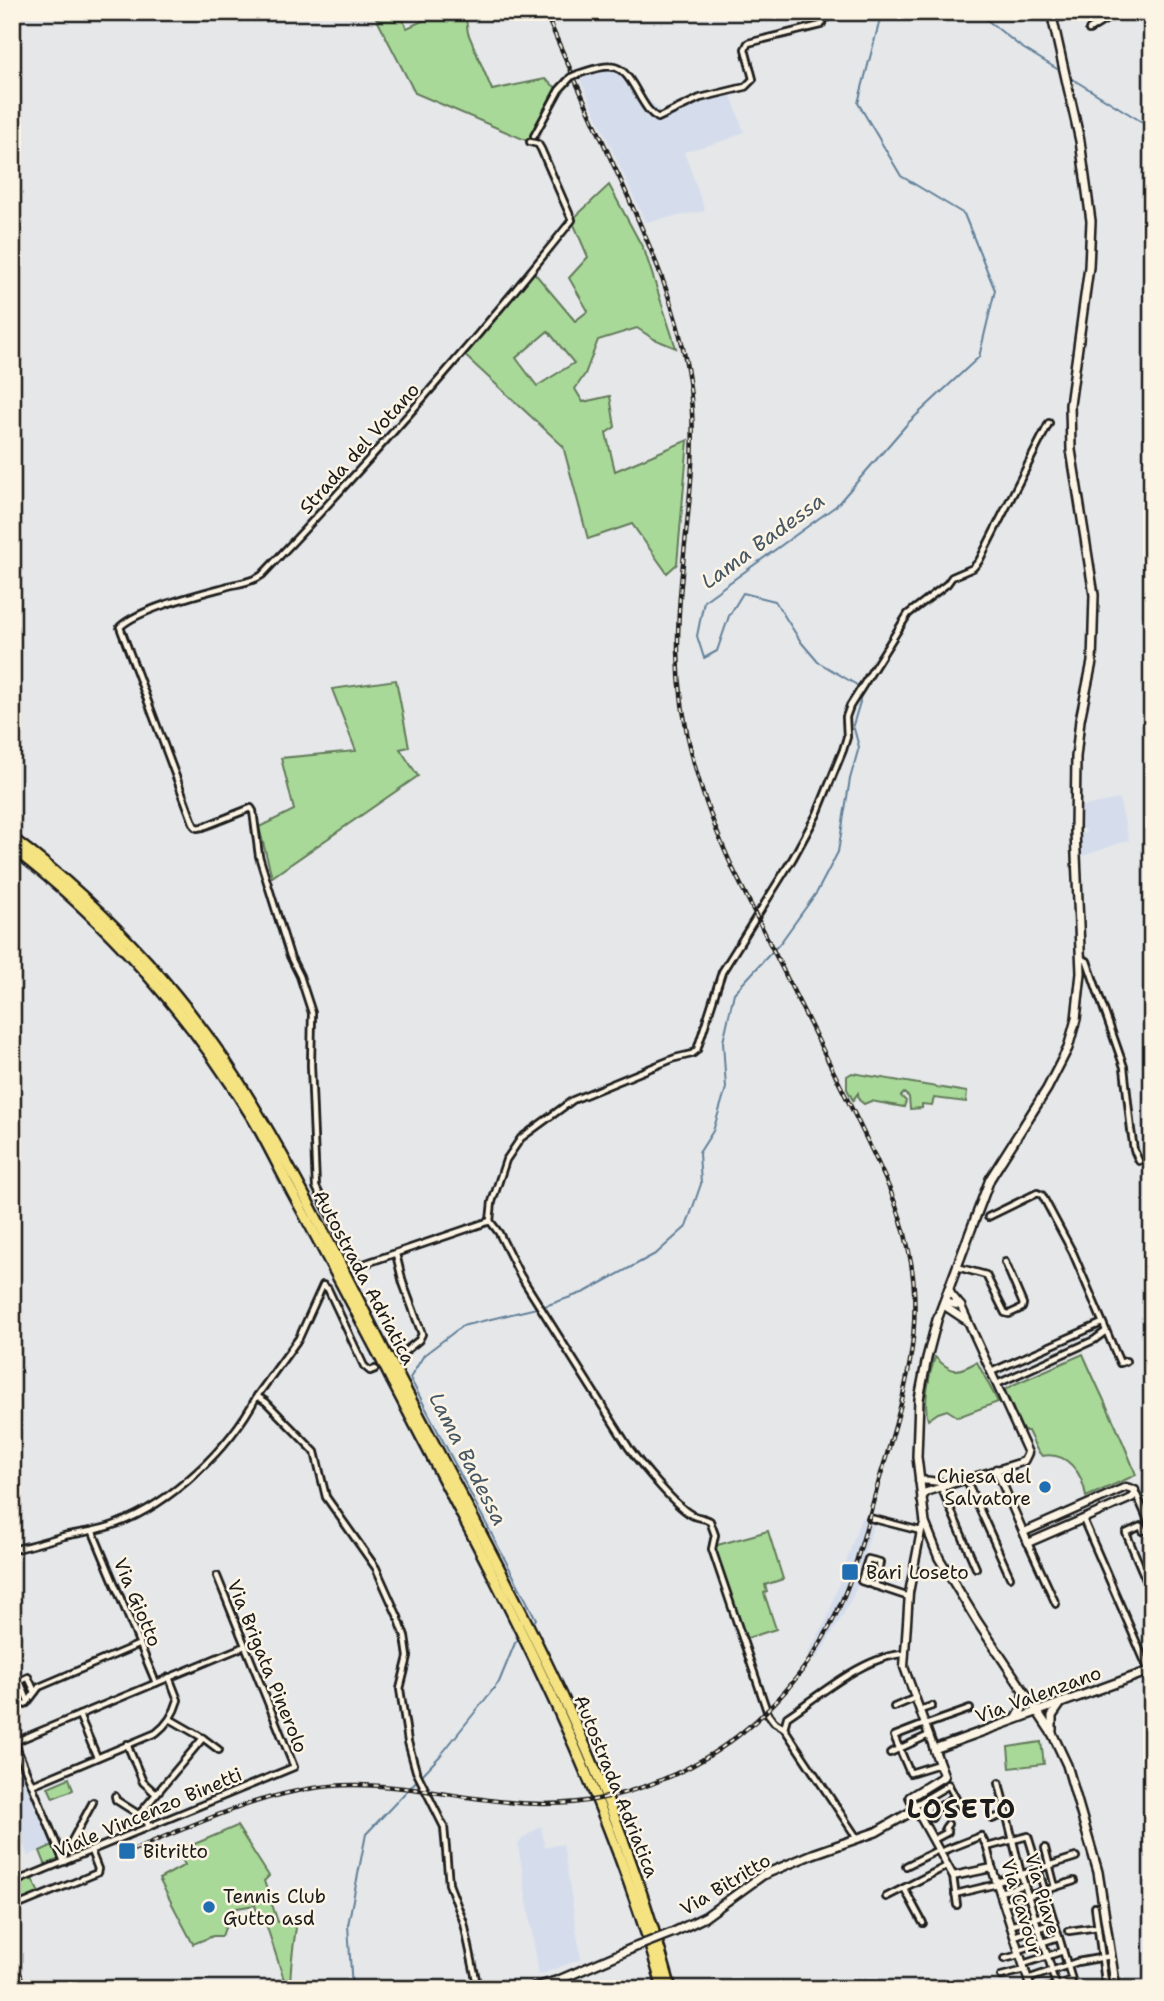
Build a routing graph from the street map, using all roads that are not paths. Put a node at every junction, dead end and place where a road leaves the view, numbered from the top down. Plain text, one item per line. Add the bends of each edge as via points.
1 (829, 12) edge
2 (1051, 12) edge
3 (1118, 12) edge
4 (1089, 30) dead end
5 (534, 136) dead end
6 (530, 142) dead end
7 (1049, 424) dead end
8 (12, 838) edge
9 (12, 848) edge
10 (1082, 959) junction
11 (1139, 1161) dead end
12 (988, 1216) dead end
13 (490, 1221) junction
14 (396, 1254) junction
15 (1005, 1262) dead end
16 (957, 1267) junction
17 (949, 1288) junction
18 (943, 1303) junction
19 (961, 1306) junction
20 (955, 1312) junction
21 (937, 1320) junction
22 (967, 1321) junction
23 (1102, 1323) junction
24 (1106, 1331) junction
25 (383, 1356) junction
26 (398, 1357) dead end
27 (1126, 1361) dead end
28 (375, 1369) dead end
29 (990, 1372) junction
30 (996, 1384) junction
31 (257, 1396) junction
32 (917, 1466) junction
33 (996, 1469) junction
34 (966, 1478) junction
35 (928, 1479) junction
36 (919, 1481) junction
37 (951, 1482) junction
38 (941, 1487) junction
39 (1135, 1490) junction
40 (929, 1491) junction
41 (922, 1500) junction
42 (870, 1518) dead end
43 (1083, 1519) junction
44 (925, 1523) junction
45 (1151, 1527) edge
46 (921, 1531) junction
47 (93, 1532) junction
48 (1024, 1532) junction
49 (1028, 1543) junction
50 (12, 1550) edge
51 (976, 1568) dead end
52 (865, 1570) junction
53 (877, 1574) junction
54 (217, 1576) dead end
55 (1010, 1577) dead end
56 (875, 1586) junction
57 (1152, 1594) edge
58 (909, 1597) junction
59 (1056, 1604) dead end
60 (140, 1644) junction
61 (245, 1646) junction
62 (905, 1654) junction
63 (541, 1660) junction
64 (1150, 1671) edge
65 (169, 1677) junction
66 (156, 1683) junction
67 (1021, 1686) junction
68 (35, 1692) junction
69 (915, 1698) junction
70 (28, 1701) junction
71 (1061, 1702) junction
72 (933, 1706) dead end
73 (894, 1707) dead end
74 (12, 1709) edge
75 (970, 1709) dead end
76 (920, 1710) junction
77 (1038, 1711) junction
78 (79, 1715) junction
79 (1017, 1718) junction
80 (170, 1719) junction
81 (925, 1724) junction
82 (784, 1728) junction
83 (929, 1735) junction
84 (1053, 1735) junction
85 (204, 1738) junction
86 (13, 1741) edge
87 (127, 1744) junction
88 (899, 1749) junction
89 (934, 1749) junction
90 (219, 1751) dead end
91 (890, 1753) dead end
92 (97, 1757) junction
93 (940, 1764) junction
94 (294, 1767) joint
95 (946, 1781) junction
96 (999, 1783) dead end
97 (32, 1784) junction
98 (156, 1794) junction
99 (115, 1796) dead end
100 (954, 1797) junction
101 (93, 1802) dead end
102 (960, 1806) dead end
103 (915, 1807) junction
104 (142, 1811) junction
105 (1006, 1814) junction
106 (932, 1818) dead end
107 (992, 1819) dead end
108 (948, 1825) dead end
109 (149, 1827) junction
110 (1000, 1835) dead end
111 (857, 1838) junction
112 (933, 1840) junction
113 (1013, 1840) junction
114 (1002, 1843) junction
115 (987, 1847) junction
116 (1045, 1848) dead end
117 (91, 1851) junction
118 (939, 1851) junction
119 (1076, 1857) dead end
120 (64, 1860) junction
121 (1050, 1865) junction
122 (906, 1866) dead end
123 (947, 1866) junction
124 (992, 1867) junction
125 (1037, 1869) junction
126 (1021, 1874) junction
127 (953, 1876) junction
128 (1074, 1881) dead end
129 (12, 1883) edge
130 (997, 1883) junction
131 (1024, 1885) junction
132 (1055, 1887) junction
133 (904, 1888) junction
134 (1044, 1890) junction
135 (1000, 1892) junction
136 (955, 1894) junction
137 (1028, 1895) junction
138 (886, 1897) dead end
139 (1003, 1904) junction
140 (957, 1905) dead end
141 (1095, 1907) dead end
142 (12, 1908) edge
143 (1051, 1913) junction
144 (1035, 1918) junction
145 (923, 1923) dead end
146 (1054, 1923) junction
147 (1010, 1926) junction
148 (1098, 1927) junction
149 (1038, 1928) junction
150 (1069, 1931) dead end
151 (1013, 1936) junction
152 (1058, 1937) junction
153 (1042, 1942) junction
154 (1063, 1951) junction
155 (1018, 1953) junction
156 (1047, 1956) junction
157 (1112, 1956) junction
158 (1102, 1958) junction
159 (1004, 1959) dead end
160 (12, 1963) edge
161 (1068, 1965) junction
162 (1024, 1967) junction
163 (1052, 1971) junction
164 (15, 1976) edge
165 (1002, 1976) dead end
166 (1028, 1979) junction
167 (1057, 1987) edge
168 (24, 1989) edge
169 (478, 1989) edge
170 (530, 1989) edge
171 (663, 1989) edge
172 (671, 1989) edge
173 (1031, 1989) edge
174 (1045, 1989) edge
175 (1106, 1989) edge
176 (1116, 1989) edge

1 - 5 street, bridge via 821,25 748,43 745,49 752,79 745,86 658,117 646,107 621,68 578,74 559,90
2 - 10 main road via 1085,168 1091,221 1070,405 1071,450 1094,595 1092,663 1076,757 1075,843
3 - 4 street
6 - 14 street, Strada del Votano via 541,149 572,220 514,293 262,575 148,612 120,627 194,825 203,827 253,811 259,856 312,1013 318,1194 356,1264
7 - 13 street via 979,561 908,614 850,706 843,750 817,814 722,972 697,1050 573,1100 520,1138 506,1160
8 - 25 highway, Autostrada Adriatica via 128,943 209,1040 257,1110
9 - 25 highway, Autostrada Adriatica via 91,916 190,1028 252,1118
10 - 11 street via 1087,961 1124,1067
10 - 16 main road via 1068,1048 990,1179
12 - 23 street via 1037,1193 1042,1195
13 - 14 street
13 - 82 street via 629,1448 686,1511 710,1521 715,1535 712,1549 762,1702 772,1720
14 - 26 street via 422,1334
15 - 16 street via 1023,1304 1009,1314 986,1275
16 - 17 main road
17 - 18 main road
17 - 19 street
18 - 19 street
18 - 20 street
18 - 21 main road
19 - 22 street
20 - 21 street
20 - 22 street
21 - 32 main road via 919,1399
22 - 29 street
23 - 24 street
23 - 29 street
24 - 27 street via 1121,1363
24 - 30 street
25 - 63 highway, Autostrada Adriatica, bridge
28 - 31 street via 364,1367 323,1285 299,1338
29 - 30 street
30 - 33 street via 1027,1449 1024,1461
31 - 47 street via 228,1441 162,1502
31 - 169 street via 315,1452 326,1497 376,1568 398,1617 408,1657 400,1689 408,1742 416,1771 444,1827 449,1884 464,1923
32 - 35 street
32 - 36 main road
33 - 34 street
33 - 48 street
34 - 37 street
34 - 55 street
35 - 36 street
35 - 37 street
36 - 40 street
36 - 41 main road
37 - 38 street
38 - 40 street
38 - 51 street
39 - 43 street via 1132,1498
39 - 45 street
39 - 48 street via 1126,1487
40 - 41 street
41 - 44 main road
42 - 46 street
43 - 49 street
43 - 64 street
44 - 46 street
44 - 67 main road via 945,1570
45 - 57 street via 1126,1533
46 - 58 street
47 - 50 street
47 - 60 street, Via Giotto
48 - 49 street
49 - 59 street
52 - 53 street
52 - 53 street via 868,1559 880,1562
52 - 56 street via 862,1581
53 - 56 street
54 - 61 street, Via Brigata Pinerolo
56 - 58 street
58 - 62 street
60 - 66 street, Via Giotto
60 - 68 street
61 - 65 street
61 - 94 street, Via Brigata Pinerolo
62 - 69 street via 904,1667
62 - 82 street via 862,1667 787,1717
63 - 171 highway, Autostrada Adriatica via 602,1807
63 - 172 highway, Autostrada Adriatica via 586,1749 619,1831
64 - 71 main road, Via Valenzano
65 - 66 street
65 - 80 street via 178,1697
66 - 78 street
67 - 71 main road via 1044,1706
67 - 77 main road
67 - 79 main road via 1024,1705
68 - 70 street
68 - 70 street via 28,1677 20,1681
69 - 73 street
69 - 76 street
70 - 74 street
71 - 77 main road, Via Valenzano
71 - 84 main road via 1052,1716
72 - 76 street
75 - 81 street
76 - 81 street
77 - 79 main road, Via Valenzano
77 - 84 main road
78 - 86 street
78 - 92 street
79 - 84 main road via 1038,1719
79 - 89 main road, Via Valenzano
80 - 85 street
80 - 87 street via 156,1733
81 - 83 street
81 - 88 street via 894,1736
82 - 111 street
83 - 88 street
83 - 89 street
84 - 157 main road via 1092,1844
85 - 90 street
85 - 98 street
86 - 97 street
87 - 92 street
87 - 98 street via 143,1783
88 - 91 street
88 - 93 street via 910,1773
89 - 93 main road
92 - 97 street
93 - 95 main road
94 - 109 street, Viale Vincenzo Binetti
95 - 100 street
95 - 103 main road via 910,1797
96 - 105 street, Via Piave
97 - 120 street
98 - 104 street
99 - 104 street via 138,1814
100 - 102 street
100 - 106 street via 936,1809
101 - 120 street
103 - 111 main road, Via Bitritto via 876,1832
103 - 112 street
104 - 109 street
105 - 107 street
105 - 113 street, Via Piave
108 - 112 street via 948,1832
109 - 117 street, Viale Vincenzo Binetti
110 - 114 street
111 - 170 main road, Via Bitritto, bridge via 764,1875 705,1917 674,1932
112 - 118 street
113 - 114 street
113 - 125 street via 1028,1836
113 - 126 street, Via Piave
114 - 115 street
115 - 118 street, Via Cavour via 981,1836
115 - 124 street, Via Cavour
116 - 121 street
117 - 120 street, Viale Vincenzo Binetti
117 - 142 street via 97,1873
118 - 122 street
118 - 123 street
119 - 121 street
120 - 129 street, Viale Vincenzo Binetti
121 - 125 street
121 - 132 street
123 - 127 street
123 - 133 street
124 - 127 street
124 - 130 street, Via Cavour
125 - 126 street
125 - 134 street
126 - 130 street
126 - 131 street, Via Piave
127 - 136 street
128 - 132 street
130 - 135 street, Via Cavour
130 - 136 street
131 - 135 street
131 - 137 street, Via Piave
132 - 134 street
133 - 138 street
133 - 145 street
134 - 137 street
134 - 143 street
135 - 139 street, Via Cavour
136 - 140 street
137 - 139 street
137 - 144 street, Via Piave
139 - 147 street, Via Cavour
141 - 148 street
143 - 144 street
143 - 146 street
144 - 147 street
144 - 149 street, Via Piave
146 - 149 street
146 - 152 street
147 - 151 street, Via Cavour
148 - 150 street
148 - 158 street
149 - 151 street
149 - 153 street, Via Piave
151 - 155 street, Via Cavour
152 - 153 street
152 - 154 street
153 - 155 street
153 - 156 street, Via Piave
154 - 156 street
154 - 161 street
155 - 159 street
155 - 162 street, Via Cavour
156 - 162 street
156 - 163 street, Via Piave
157 - 158 street
157 - 176 main road
158 - 161 street
158 - 175 street
160 - 164 street
161 - 163 street
161 - 167 street via 1072,1980
162 - 165 street
162 - 166 street, Via Cavour
163 - 166 street
163 - 167 street, Via Piave
164 - 168 street
166 - 173 street, Via Cavour
167 - 174 street

